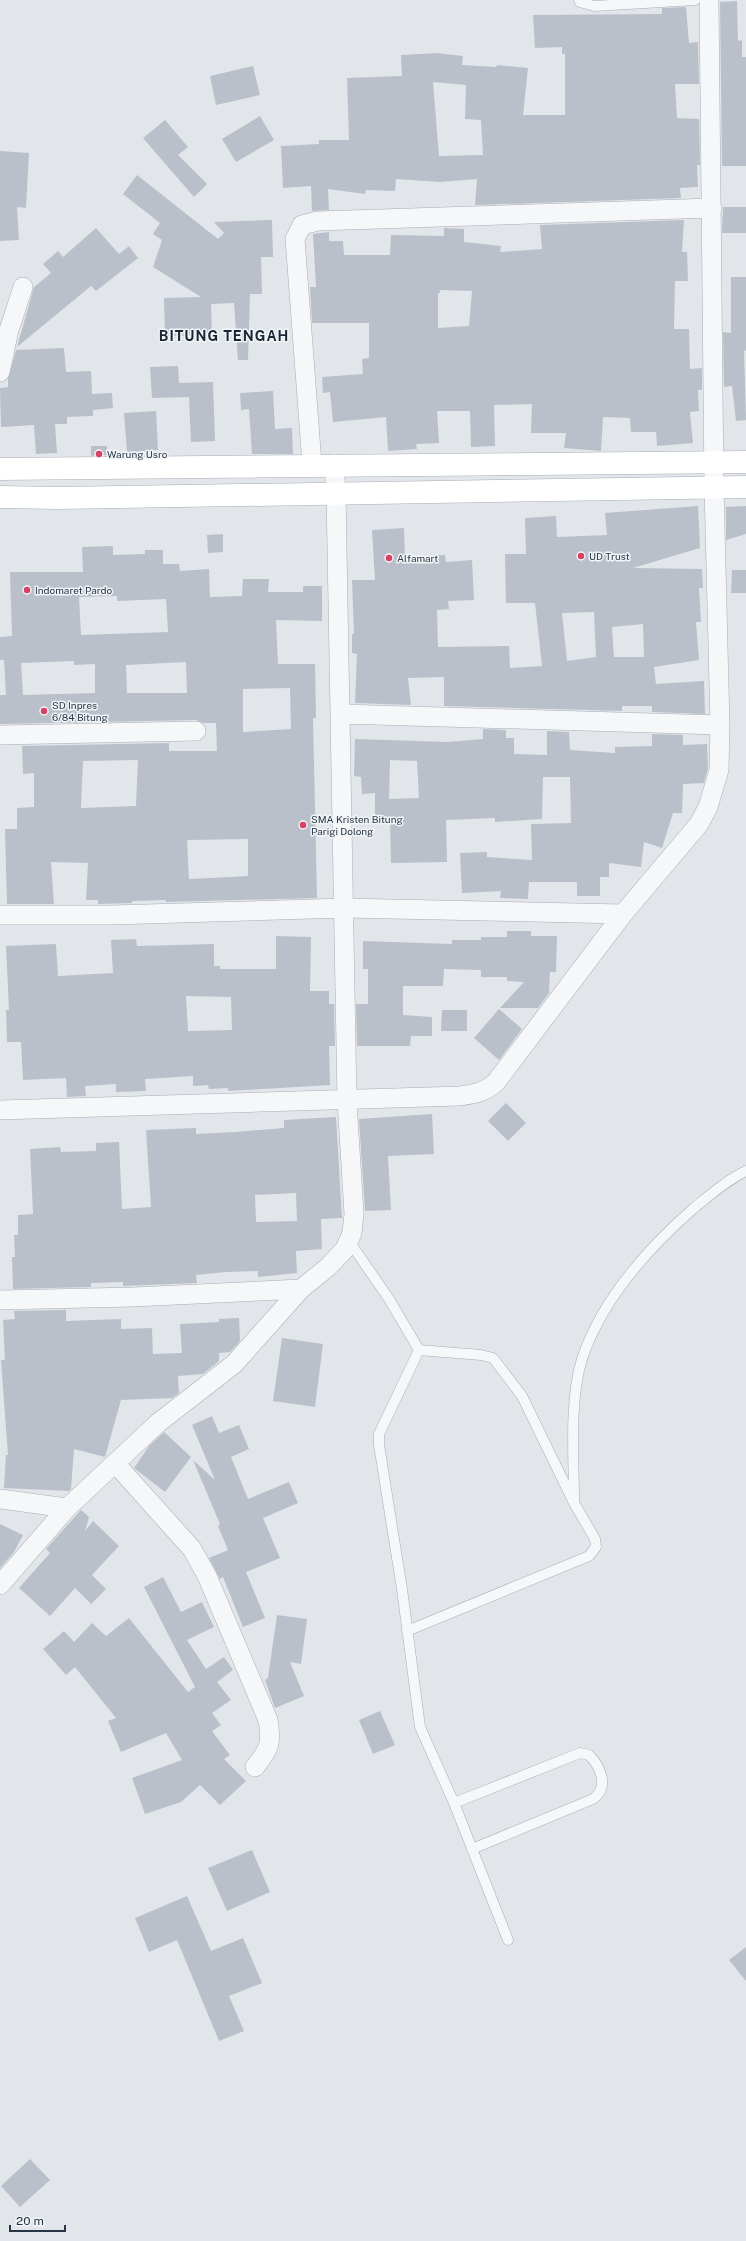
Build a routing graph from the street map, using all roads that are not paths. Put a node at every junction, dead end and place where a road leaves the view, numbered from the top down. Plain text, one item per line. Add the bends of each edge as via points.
1 (579, 0) edge
2 (695, 0) edge
3 (709, 0) edge
4 (712, 208) junction
5 (23, 287) dead end
6 (0, 372) edge
7 (0, 462) edge
8 (714, 462) junction
9 (746, 462) edge
10 (312, 464) junction
11 (334, 464) junction
12 (0, 468) edge
13 (714, 487) junction
14 (746, 487) edge
15 (336, 494) junction
16 (0, 497) edge
17 (341, 714) junction
18 (720, 725) junction
19 (196, 731) dead end
20 (0, 736) edge
21 (344, 908) junction
22 (623, 914) junction
23 (0, 915) edge
24 (347, 1101) junction
25 (0, 1110) edge
26 (746, 1171) edge
27 (349, 1241) junction
28 (300, 1289) junction
29 (0, 1300) edge
30 (418, 1350) junction
31 (115, 1463) junction
32 (0, 1499) edge
33 (574, 1503) junction
34 (67, 1508) junction
35 (0, 1585) edge
36 (406, 1631) junction
37 (255, 1767) dead end
38 (454, 1804) junction
39 (472, 1849) junction
40 (508, 1940) dead end

1 - 2 lane via 594,6
3 - 4 street
4 - 8 street
4 - 10 street via 318,221 302,225 295,240
5 - 6 street
7 - 12 street
8 - 9 street
8 - 11 street
8 - 13 street
10 - 11 street
10 - 12 street
11 - 15 street
13 - 14 street
13 - 15 street
13 - 18 street
15 - 16 street
15 - 17 street
17 - 18 street
17 - 21 street
18 - 22 street via 719,770 708,807 699,824
19 - 20 street
21 - 22 street
21 - 23 street via 112,915
21 - 24 street
22 - 24 street via 490,1088 460,1096
24 - 25 street
24 - 27 street via 354,1214
26 - 33 lane via 714,1191 657,1241 614,1295 592,1336 582,1360 575,1408
27 - 28 street via 328,1267
27 - 30 lane via 389,1299
28 - 29 street
28 - 31 street via 234,1364 164,1418
30 - 33 lane via 493,1358 522,1396
30 - 36 lane via 379,1434
31 - 34 street
31 - 37 street via 180,1533 204,1571 268,1720 271,1736 268,1750
32 - 34 street
33 - 36 lane via 595,1539 596,1547 589,1556
34 - 35 street
36 - 38 lane via 420,1727
38 - 39 lane
38 - 39 lane via 580,1753 589,1755 600,1769 601,1788 598,1796
39 - 40 lane

